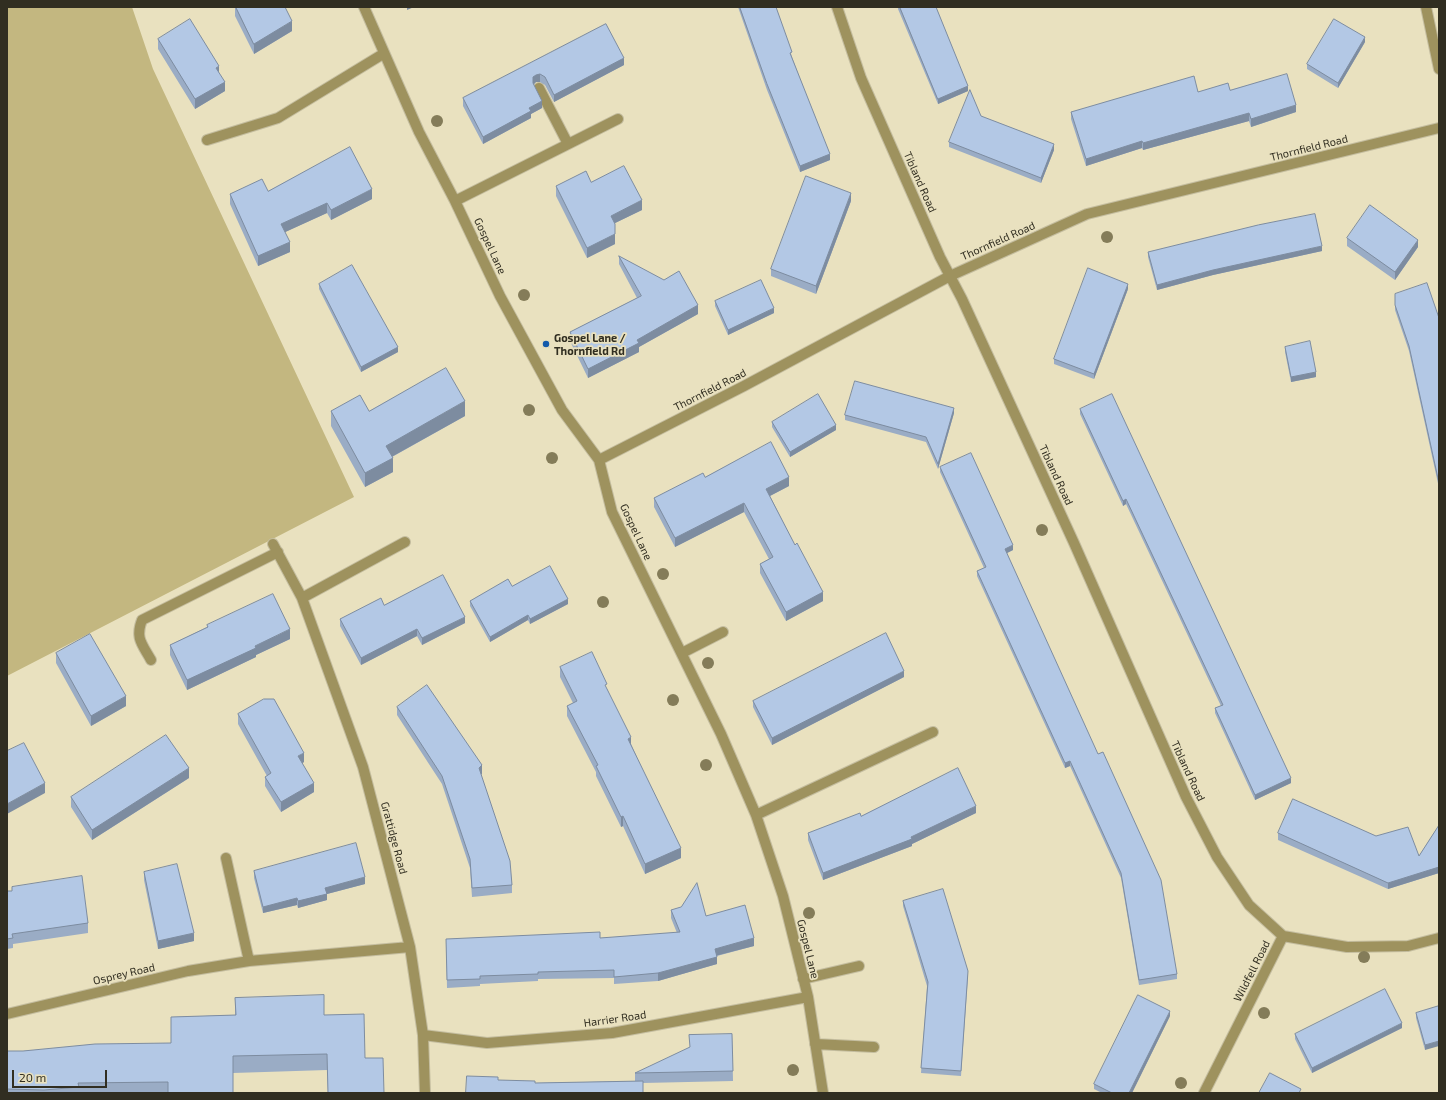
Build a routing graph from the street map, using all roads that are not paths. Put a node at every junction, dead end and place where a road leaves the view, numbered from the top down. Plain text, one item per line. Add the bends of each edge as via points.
1 (364, 7) edge
2 (837, 7) edge
3 (1426, 7) edge
4 (383, 54) junction
5 (1439, 69) edge
6 (539, 88) dead end
7 (618, 119) dead end
8 (1439, 128) edge
9 (207, 140) dead end
10 (568, 144) junction
11 (456, 201) junction
12 (950, 276) junction
13 (599, 460) junction
14 (404, 542) dead end
15 (302, 598) junction
16 (723, 632) dead end
17 (682, 653) junction
18 (151, 660) dead end
19 (933, 732) dead end
20 (756, 815) junction
21 (226, 858) dead end
22 (1283, 936) junction
23 (1439, 938) edge
24 (410, 947) junction
25 (248, 961) junction
26 (859, 966) dead end
27 (803, 979) junction
28 (808, 997) junction
29 (7, 1014) edge
30 (423, 1035) junction
31 (815, 1044) junction
32 (874, 1047) dead end
33 (426, 1093) edge
34 (823, 1093) edge
35 (1204, 1093) edge

1 - 4 street, Gospel Lane
2 - 12 street, Tibland Road via 861,78
3 - 5 street
4 - 9 street via 278,118
4 - 11 street, Gospel Lane via 419,132
6 - 10 street
7 - 10 street
8 - 12 street, Thornfield Road via 1087,214
10 - 11 street
11 - 13 street, Gospel Lane via 500,296 562,410
12 - 13 street, Thornfield Road
12 - 22 street, Tibland Road via 1070,536 1186,797 1218,857 1249,905
13 - 17 street, Gospel Lane via 612,512
14 - 15 street
15 - 18 street, Grattidge Road via 276,548 142,620 138,629 139,639
15 - 24 street, Grattidge Road via 363,767
16 - 17 street
17 - 20 street, Gospel Lane
19 - 20 street
20 - 27 street, Gospel Lane via 783,896
21 - 25 street
22 - 23 street, Wildfell Road via 1347,947 1408,946
22 - 35 street, Wildfell Road
24 - 25 street, Osprey Road
24 - 30 street, Grattidge Road
25 - 29 street, Osprey Road via 188,971
26 - 27 street
27 - 28 street, Gospel Lane
28 - 30 street, Harrier Road via 612,1033 487,1043
28 - 31 street, Gospel Lane
30 - 33 street, Grattidge Road
31 - 32 street
31 - 34 street, Gospel Lane

